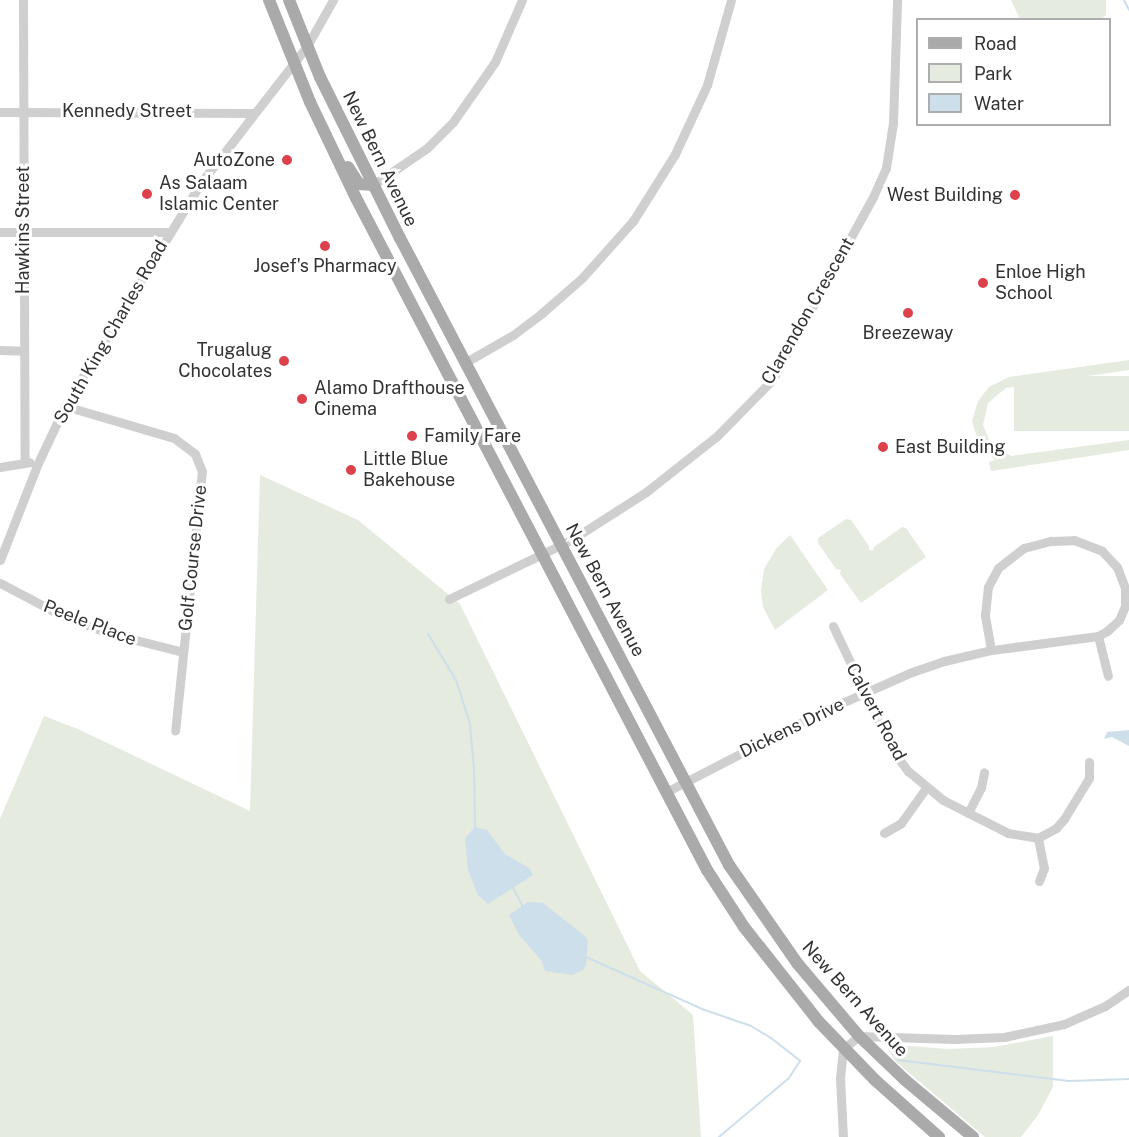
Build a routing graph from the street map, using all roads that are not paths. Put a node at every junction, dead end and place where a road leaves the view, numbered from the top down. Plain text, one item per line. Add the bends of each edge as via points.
1 (23, 0) edge
2 (269, 0) edge
3 (289, 0) edge
4 (333, 0) edge
5 (522, 0) edge
6 (731, 0) edge
7 (897, 0) edge
8 (307, 46) junction
9 (293, 62) junction
10 (23, 111) junction
11 (0, 112) edge
12 (254, 113) junction
13 (325, 134) junction
14 (373, 185) junction
15 (356, 198) junction
16 (0, 232) edge
17 (23, 232) junction
18 (170, 232) junction
19 (415, 266) junction
20 (417, 314) junction
21 (0, 351) edge
22 (23, 351) junction
23 (466, 362) junction
24 (450, 376) junction
25 (65, 406) junction
26 (503, 433) junction
27 (25, 461) junction
28 (38, 463) junction
29 (0, 466) edge
30 (561, 545) junction
31 (542, 554) junction
32 (0, 560) edge
33 (0, 583) edge
34 (449, 600) dead end
35 (833, 627) dead end
36 (1098, 636) junction
37 (991, 650) junction
38 (183, 652) junction
39 (1108, 676) dead end
40 (865, 693) junction
41 (175, 731) dead end
42 (1089, 762) dead end
43 (984, 772) dead end
44 (684, 782) junction
45 (926, 788) junction
46 (666, 792) junction
47 (968, 813) junction
48 (884, 833) dead end
49 (1038, 838) junction
50 (1039, 881) dead end
51 (1129, 990) edge
52 (859, 1036) junction
53 (843, 1049) junction
54 (843, 1137) edge
55 (939, 1137) edge
56 (973, 1137) edge

1 - 10 street, Hawkins Street
2 - 9 main road, New Bern Avenue
3 - 8 main road, New Bern Avenue
4 - 8 street, South King Charles Road
5 - 14 street via 495,62 453,122 427,148
6 - 23 street via 707,85 675,154 633,221 582,278 542,314
7 - 30 street, Clarendon Crescent via 893,123 886,168 776,374 730,423 672,473
8 - 9 street, South King Charles Road
8 - 14 main road, New Bern Avenue
9 - 12 street, South King Charles Road
9 - 13 main road, New Bern Avenue
10 - 11 street, Kennedy Street
10 - 12 street, Kennedy Street
10 - 17 street, Hawkins Street
12 - 18 street, South King Charles Road via 216,161
13 - 14 main road via 359,184
13 - 15 main road, New Bern Avenue
14 - 19 main road, New Bern Avenue
15 - 19 main road via 372,201
15 - 20 main road, New Bern Avenue
16 - 17 street
17 - 18 street
17 - 22 street, Hawkins Street
18 - 25 street, South King Charles Road
19 - 23 main road, New Bern Avenue
20 - 23 main road via 449,358
20 - 24 main road, New Bern Avenue
21 - 22 street
22 - 27 street, Hawkins Street
23 - 26 main road, New Bern Avenue
24 - 26 main road via 466,380
24 - 31 main road, New Bern Avenue
25 - 28 street, South King Charles Road
25 - 38 street, Golf Course Drive via 174,438 195,454 202,471 202,488
26 - 30 main road, New Bern Avenue
27 - 28 street
27 - 29 street
28 - 32 street, South King Charles Road
30 - 31 street, Clarendon Crescent
30 - 44 main road, New Bern Avenue
31 - 34 street, Clarendon Crescent
31 - 46 main road, New Bern Avenue
33 - 38 street, Peele Place via 98,629
35 - 40 street, Calvert Road
36 - 37 street, Dickens Drive
36 - 37 street via 1122,614 1126,599 1122,578 1110,559 1094,546 1074,540 1051,541 1013,554 992,578 984,602
36 - 39 street
37 - 40 street, Dickens Drive via 944,661
38 - 41 street, Golf Course Drive
40 - 44 street, Dickens Drive
40 - 45 street, Calvert Road via 899,760
42 - 49 street via 1089,778 1064,819
43 - 47 street via 981,788
44 - 46 street, Dickens Drive
44 - 52 main road, New Bern Avenue via 729,865 767,923
45 - 47 street, Calvert Road
45 - 48 street via 901,823
46 - 53 main road, New Bern Avenue via 707,870 744,927
47 - 49 street, Calvert Road via 1008,833
49 - 50 street via 1044,868
51 - 52 street via 1064,1024 1004,1037
52 - 53 street
52 - 56 main road, New Bern Avenue via 887,1065
53 - 54 street
53 - 55 main road, New Bern Avenue

